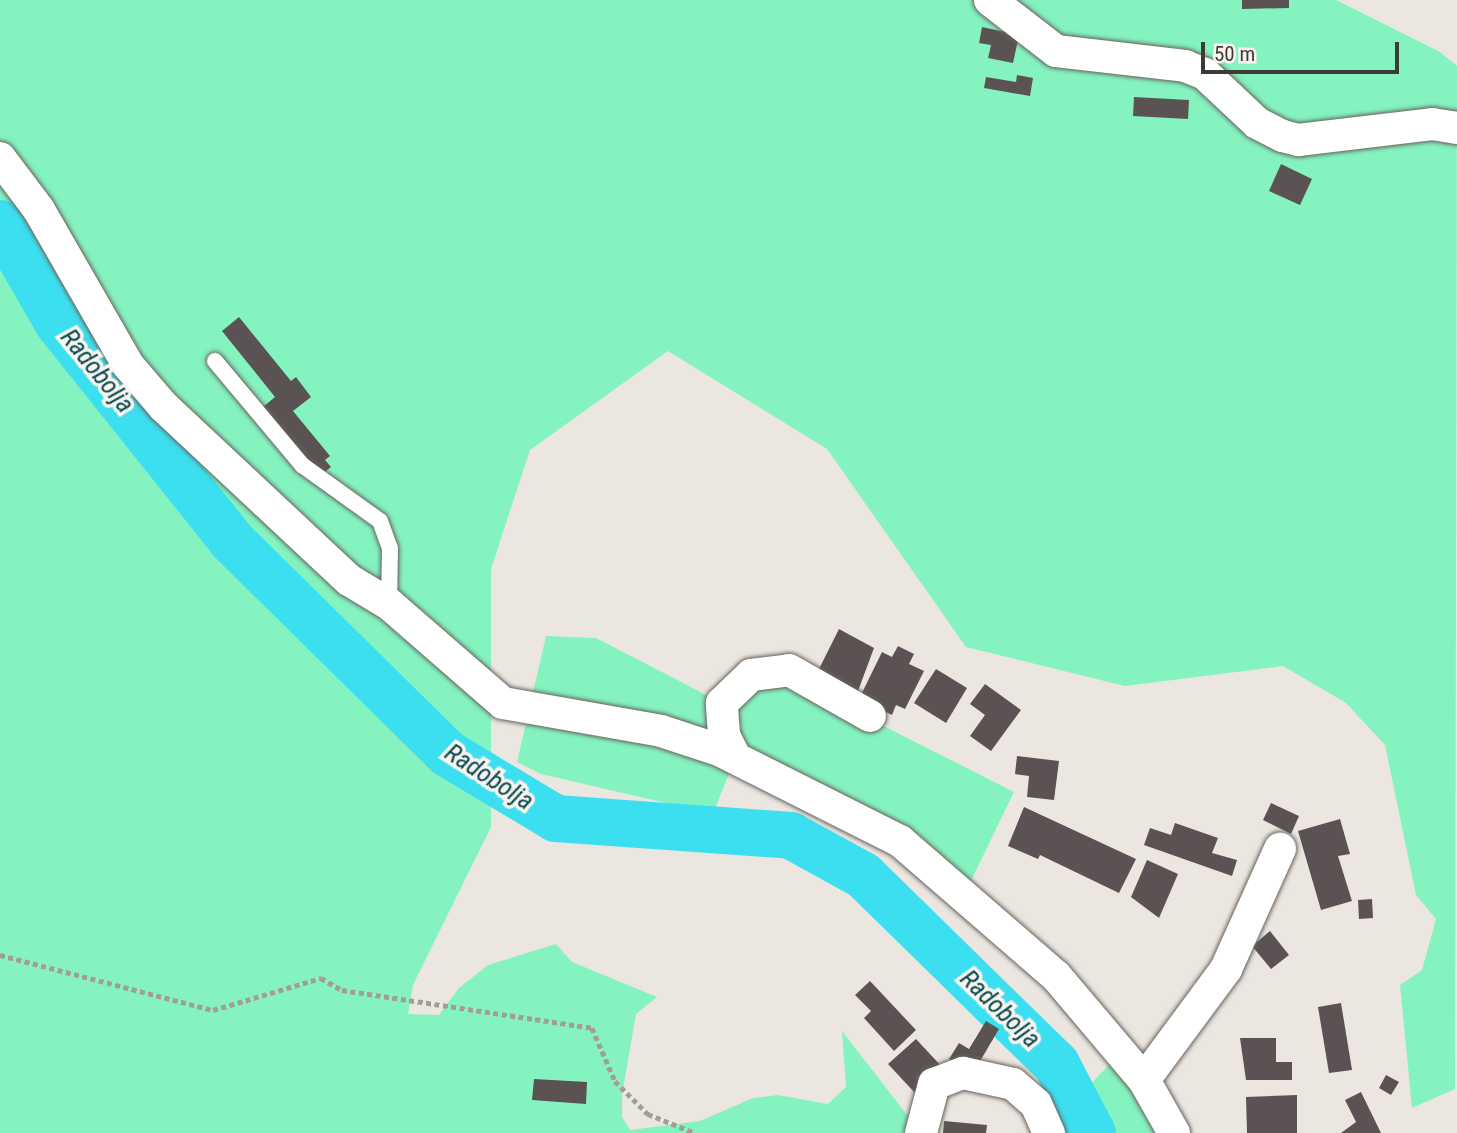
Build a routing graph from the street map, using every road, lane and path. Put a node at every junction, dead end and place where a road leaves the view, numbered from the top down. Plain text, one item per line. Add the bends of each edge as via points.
1 (990, 0) edge
2 (1457, 128) edge
3 (0, 158) edge
4 (215, 361) dead end
5 (389, 604) junction
6 (870, 716) dead end
7 (735, 757) junction
8 (1280, 849) dead end
9 (0, 956) edge
10 (1144, 1080) junction
11 (695, 1133) edge
12 (921, 1133) edge
13 (1049, 1133) edge
14 (1174, 1133) edge

1 - 2 street via 1037,41 1056,51 1185,66 1205,74 1257,123 1298,140 1432,124
3 - 5 street via 39,211 128,365 163,406 302,540 349,580
4 - 5 lane via 302,465 380,521 390,548
5 - 7 street via 503,703 661,731
6 - 7 street via 789,670 751,675 722,703 724,735
7 - 10 street via 910,848 1056,976
8 - 10 street via 1226,969
9 - 11 path via 213,1010 321,978 342,990 592,1028 615,1081 648,1114
10 - 14 street
12 - 13 street via 934,1084 962,1073 1013,1084 1036,1104

